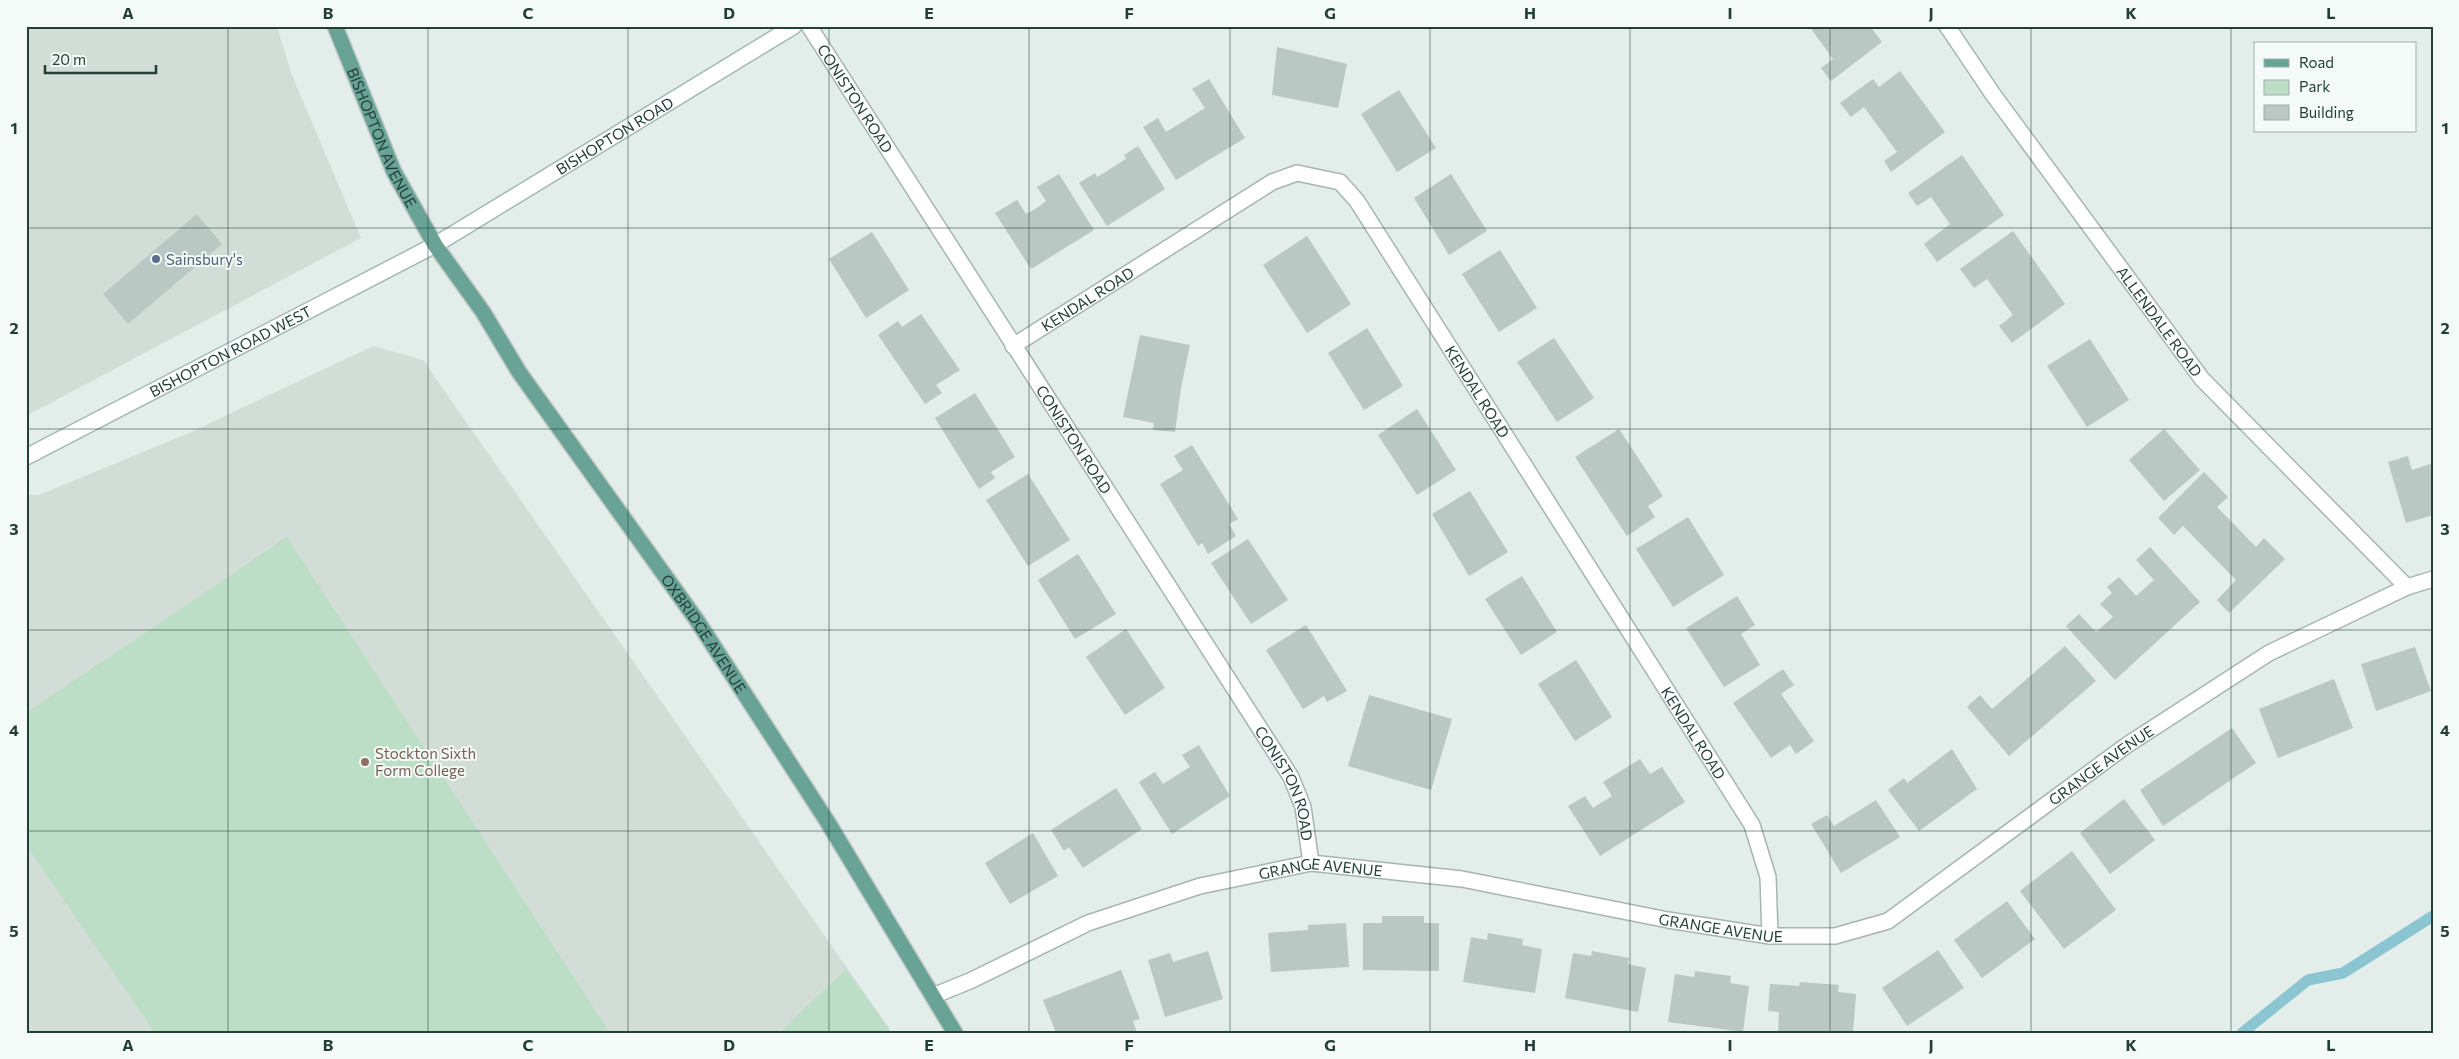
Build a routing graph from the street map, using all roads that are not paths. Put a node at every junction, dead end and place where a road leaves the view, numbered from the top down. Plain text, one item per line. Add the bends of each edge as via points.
1 (336, 26) edge
2 (794, 26) edge
3 (809, 26) edge
4 (1947, 26) edge
5 (435, 245) junction
6 (1013, 346) junction
7 (26, 457) edge
8 (2433, 579) edge
9 (2407, 587) junction
10 (1311, 863) junction
11 (1770, 936) junction
12 (933, 996) junction
13 (955, 1033) edge

1 - 5 main road, BISHOPTON AVENUE via 394,172
2 - 5 street, BISHOPTON ROAD
3 - 6 street, CONISTON ROAD
4 - 9 street, ALLENDALE ROAD via 1992,93 2202,379
5 - 7 street, BISHOPTON ROAD WEST
5 - 12 main road, OXBRIDGE AVENUE via 483,312 519,372 696,619 827,821
6 - 10 street, CONISTON ROAD via 1291,778 1303,807
6 - 11 street, KENDAL ROAD via 1272,182 1297,173 1340,182 1357,201 1752,825 1768,877
8 - 9 street, GRANGE AVENUE
9 - 11 street, GRANGE AVENUE via 2269,653 2127,745 1888,921 1835,936
10 - 11 street, GRANGE AVENUE via 1462,879 1668,920
10 - 12 street, GRANGE AVENUE via 1200,886 1088,923
12 - 13 main road, OXBRIDGE AVENUE

